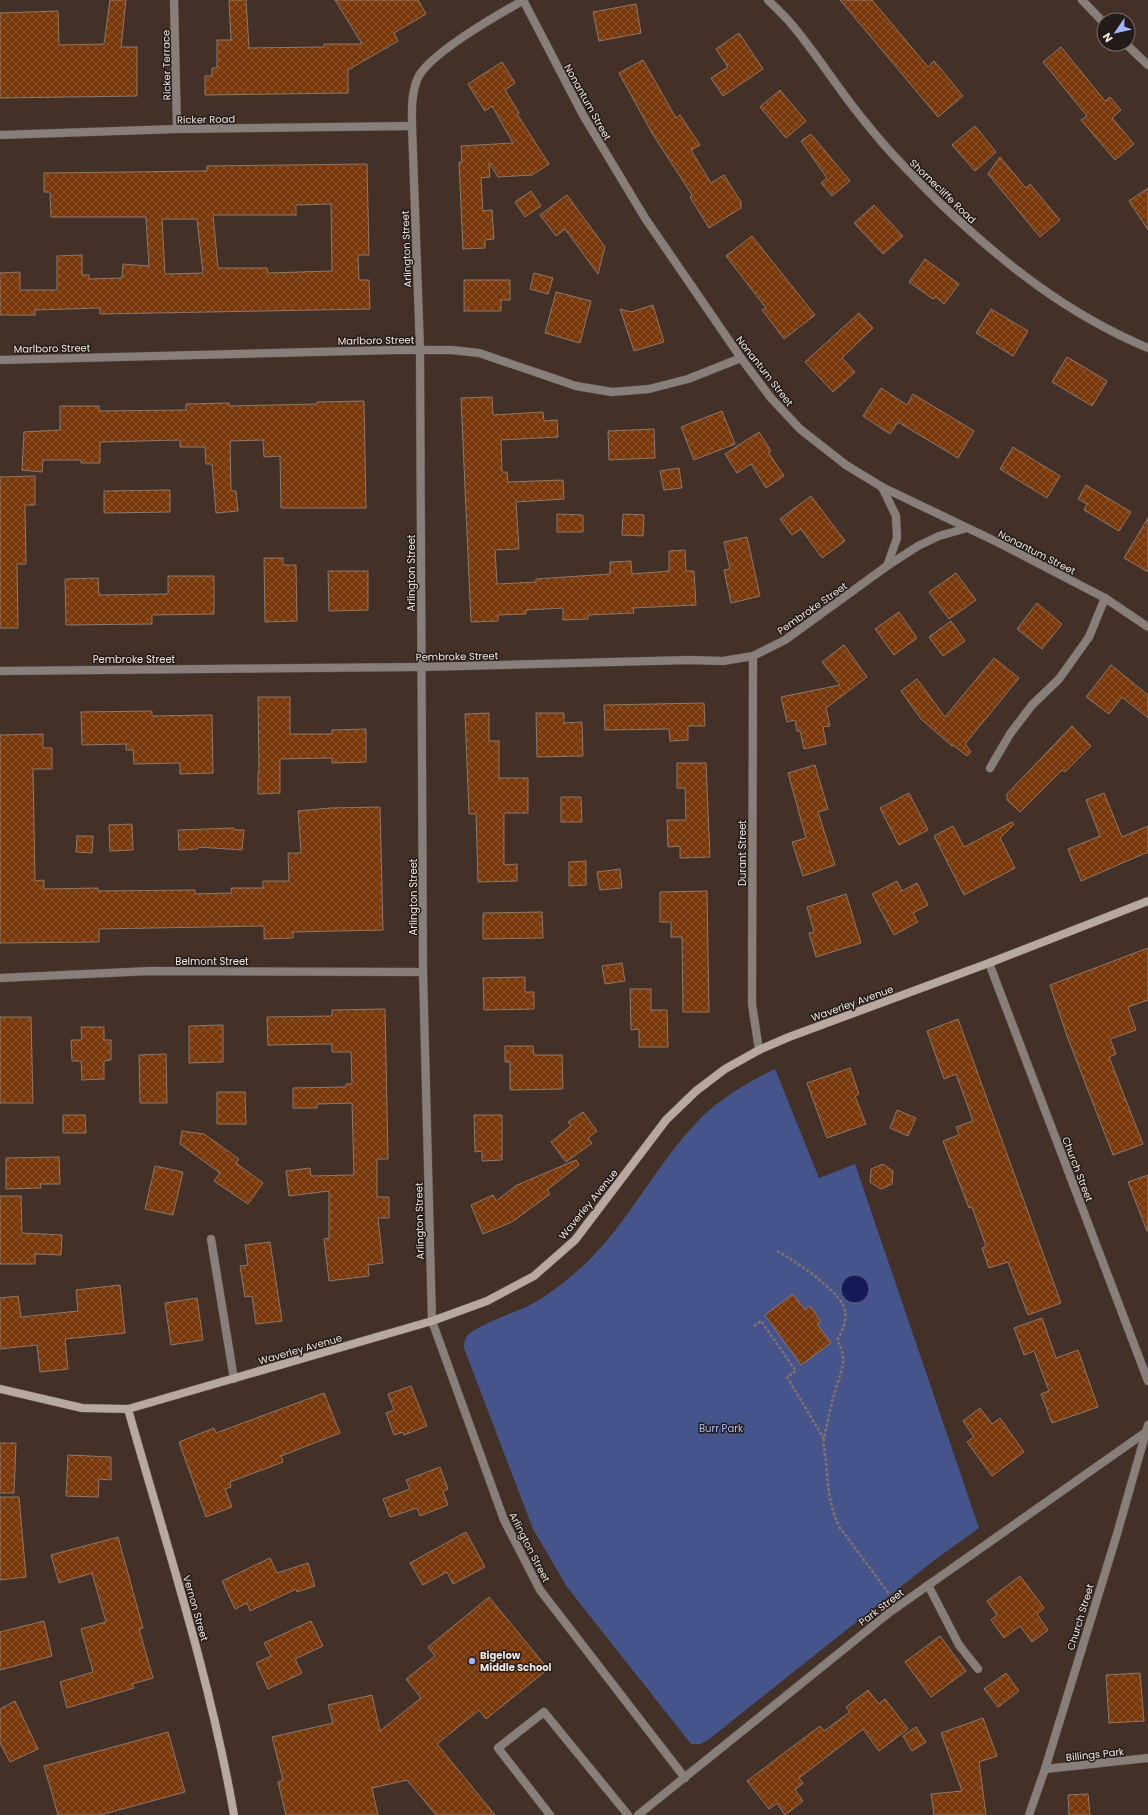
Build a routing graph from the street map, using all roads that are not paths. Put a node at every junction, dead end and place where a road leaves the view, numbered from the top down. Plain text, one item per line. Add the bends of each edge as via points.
1 (174, 0) edge
2 (523, 0) edge
3 (768, 0) edge
4 (1082, 0) edge
5 (1096, 15) edge
6 (1134, 52) edge
7 (1148, 65) edge
8 (412, 126) junction
9 (177, 129) junction
10 (0, 135) edge
11 (1148, 348) edge
12 (420, 349) junction
13 (741, 358) junction
14 (0, 360) edge
15 (882, 487) junction
16 (967, 528) junction
17 (887, 566) junction
18 (1105, 598) junction
19 (1148, 627) edge
20 (753, 656) junction
21 (421, 667) junction
22 (0, 671) edge
23 (990, 768) dead end
24 (1148, 902) edge
25 (989, 963) junction
26 (423, 972) junction
27 (0, 978) edge
28 (759, 1050) junction
29 (211, 1239) dead end
30 (432, 1321) junction
31 (234, 1379) junction
32 (1148, 1381) edge
33 (0, 1389) edge
34 (128, 1409) junction
35 (1147, 1430) edge
36 (928, 1585) junction
37 (978, 1669) dead end
38 (1148, 1758) edge
39 (1045, 1769) junction
40 (685, 1778) junction
41 (234, 1815) edge
42 (550, 1815) edge
43 (628, 1815) edge
44 (638, 1815) edge
45 (1029, 1815) edge

1 - 9 street, Ricker Terrace
2 - 8 street, Arlington Street via 440,53 427,65 417,79 412,97
2 - 13 street, Nonantum Street via 609,160 645,218
3 - 11 street, Shornecliffe Road via 793,25 866,123 906,169 954,216 1001,258 1049,295 1121,336
4 - 5 street
6 - 7 street
8 - 9 street, Ricker Road
8 - 12 street, Arlington Street
9 - 10 street, Ricker Road
12 - 13 street, Marlboro Street via 478,353 576,386 612,392 649,389 688,379
12 - 14 street, Marlboro Street
12 - 21 street, Arlington Street
13 - 15 street, Nonantum Street via 800,429 846,465
15 - 16 street, Nonantum Street
15 - 17 street via 896,516 897,538
16 - 17 street, Pembroke Street via 939,536
16 - 18 street, Nonantum Street
17 - 20 street, Pembroke Street via 785,640
18 - 19 street, Nonantum Street
18 - 23 street via 1089,637 1059,679 1032,705 1010,734
20 - 21 street, Pembroke Street via 723,661
20 - 28 street, Durant Street via 752,1004
21 - 22 street, Pembroke Street
21 - 26 street, Arlington Street
24 - 25 street, Waverley Avenue
25 - 28 street, Waverley Avenue
25 - 32 street, Church Street
26 - 27 street, Belmont Street via 150,971
26 - 30 street, Arlington Street
28 - 30 street, Waverley Avenue via 725,1069 696,1091 666,1120 575,1240 534,1276 487,1301
29 - 31 street
30 - 31 street, Waverley Avenue
30 - 40 street, Arlington Street via 504,1520 521,1556 540,1590
31 - 34 street, Waverley Avenue
33 - 34 street, Waverley Avenue via 82,1408
34 - 41 street, Vernon Street via 210,1696
35 - 36 street, Park Street
35 - 39 street, Church Street
36 - 37 street via 959,1645
36 - 40 street, Park Street
38 - 39 street, Billings Park
39 - 45 street, Church Street
40 - 44 street, Park Street
42 - 43 street via 498,1748 544,1712

